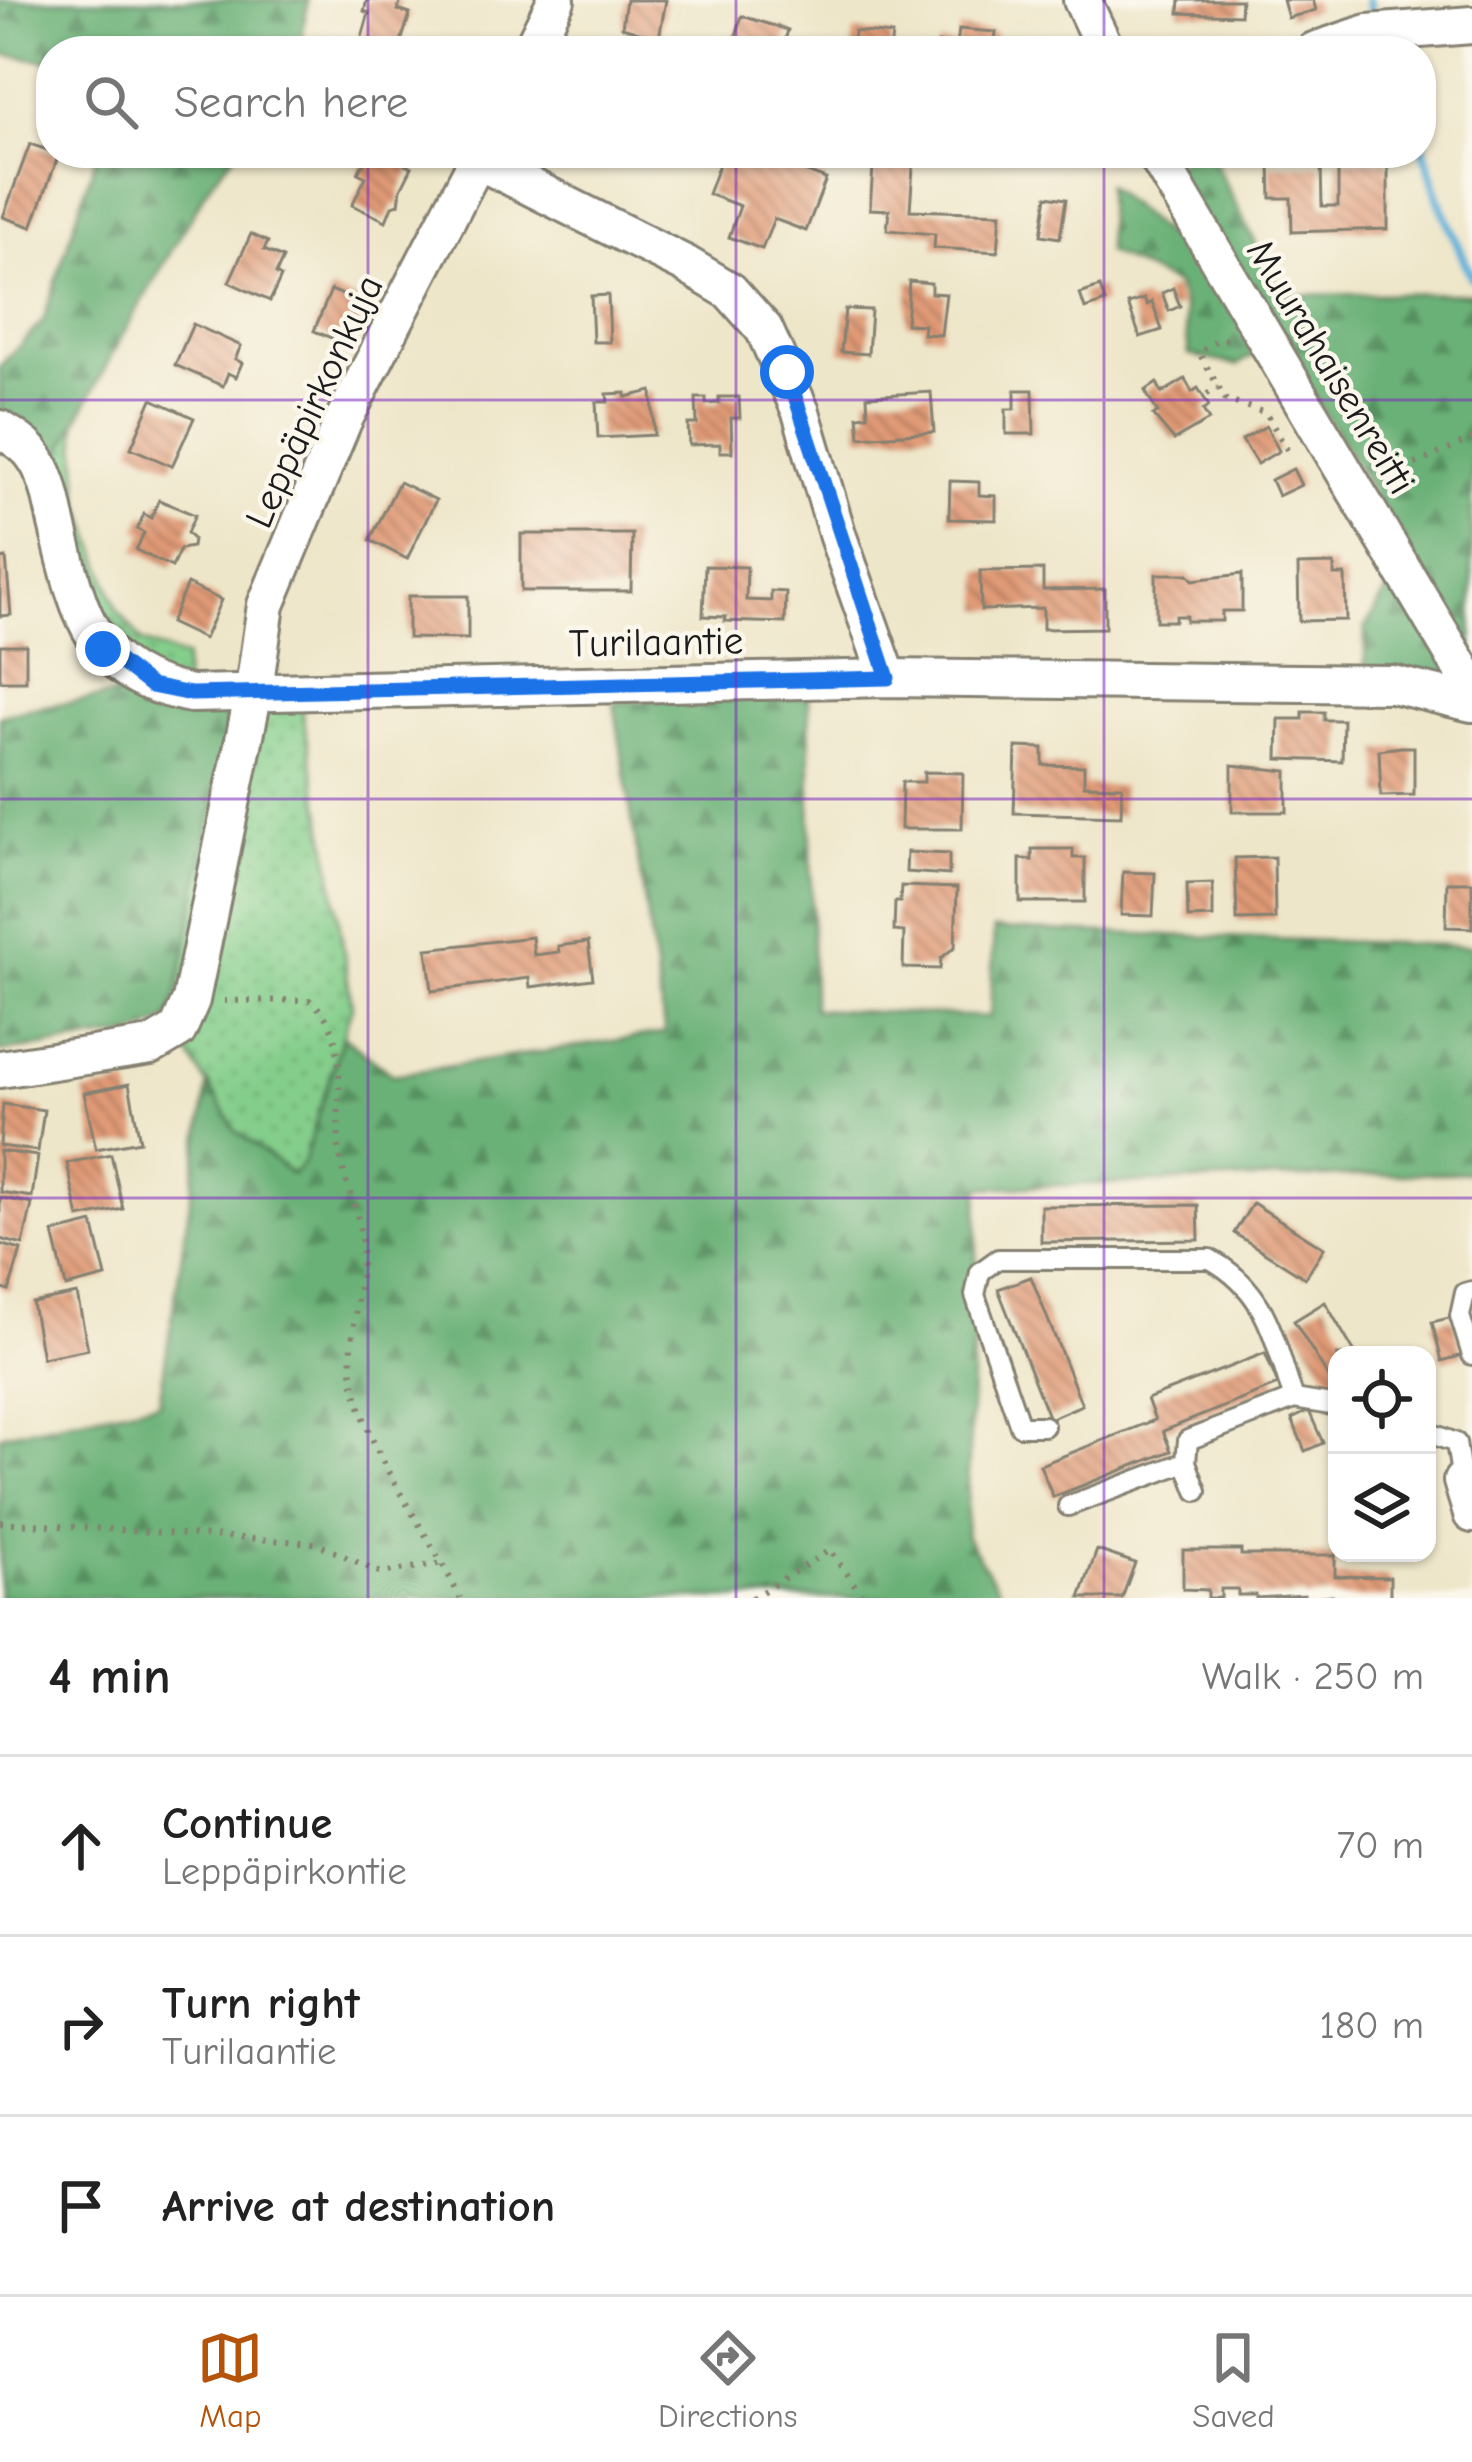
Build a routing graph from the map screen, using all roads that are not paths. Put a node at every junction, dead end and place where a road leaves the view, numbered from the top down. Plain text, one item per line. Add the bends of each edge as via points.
1 (556, 0) edge
2 (1082, 0) edge
3 (1472, 25) edge
4 (538, 36) edge
5 (1099, 36) edge
6 (1358, 36) edge
7 (473, 168) edge
8 (502, 168) edge
9 (1164, 168) edge
10 (0, 429) edge
11 (888, 678) junction
12 (1472, 686) edge
13 (253, 696) junction
14 (1472, 704) edge
15 (0, 1069) edge
16 (1472, 1291) edge
17 (1472, 1355) edge
18 (1294, 1399) junction
19 (1328, 1405) edge
20 (1044, 1426) dead end
21 (1464, 1443) edge
22 (1186, 1462) junction
23 (1197, 1491) dead end
24 (1467, 1498) edge
25 (1068, 1506) dead end

1 - 4 street
2 - 5 street
3 - 6 street
7 - 13 street, Leppäpirkonkuja via 343,421 266,605
8 - 11 street via 730,291 764,329 794,392
9 - 12 street, Muurahaisenreitti
10 - 13 street, Turilaantie via 28,447 44,472 83,619 103,649 151,686
11 - 13 street, Turilaantie
11 - 14 street, Turilaantie via 1392,684
13 - 15 street, Leppäpirkonkuja via 191,1000 178,1030 151,1046
16 - 17 lane via 1460,1316
18 - 19 lane
18 - 20 lane via 1258,1299 1210,1259 998,1259 980,1272 975,1295 1020,1426
18 - 22 lane via 1188,1440
21 - 24 lane
22 - 23 lane
22 - 25 lane

